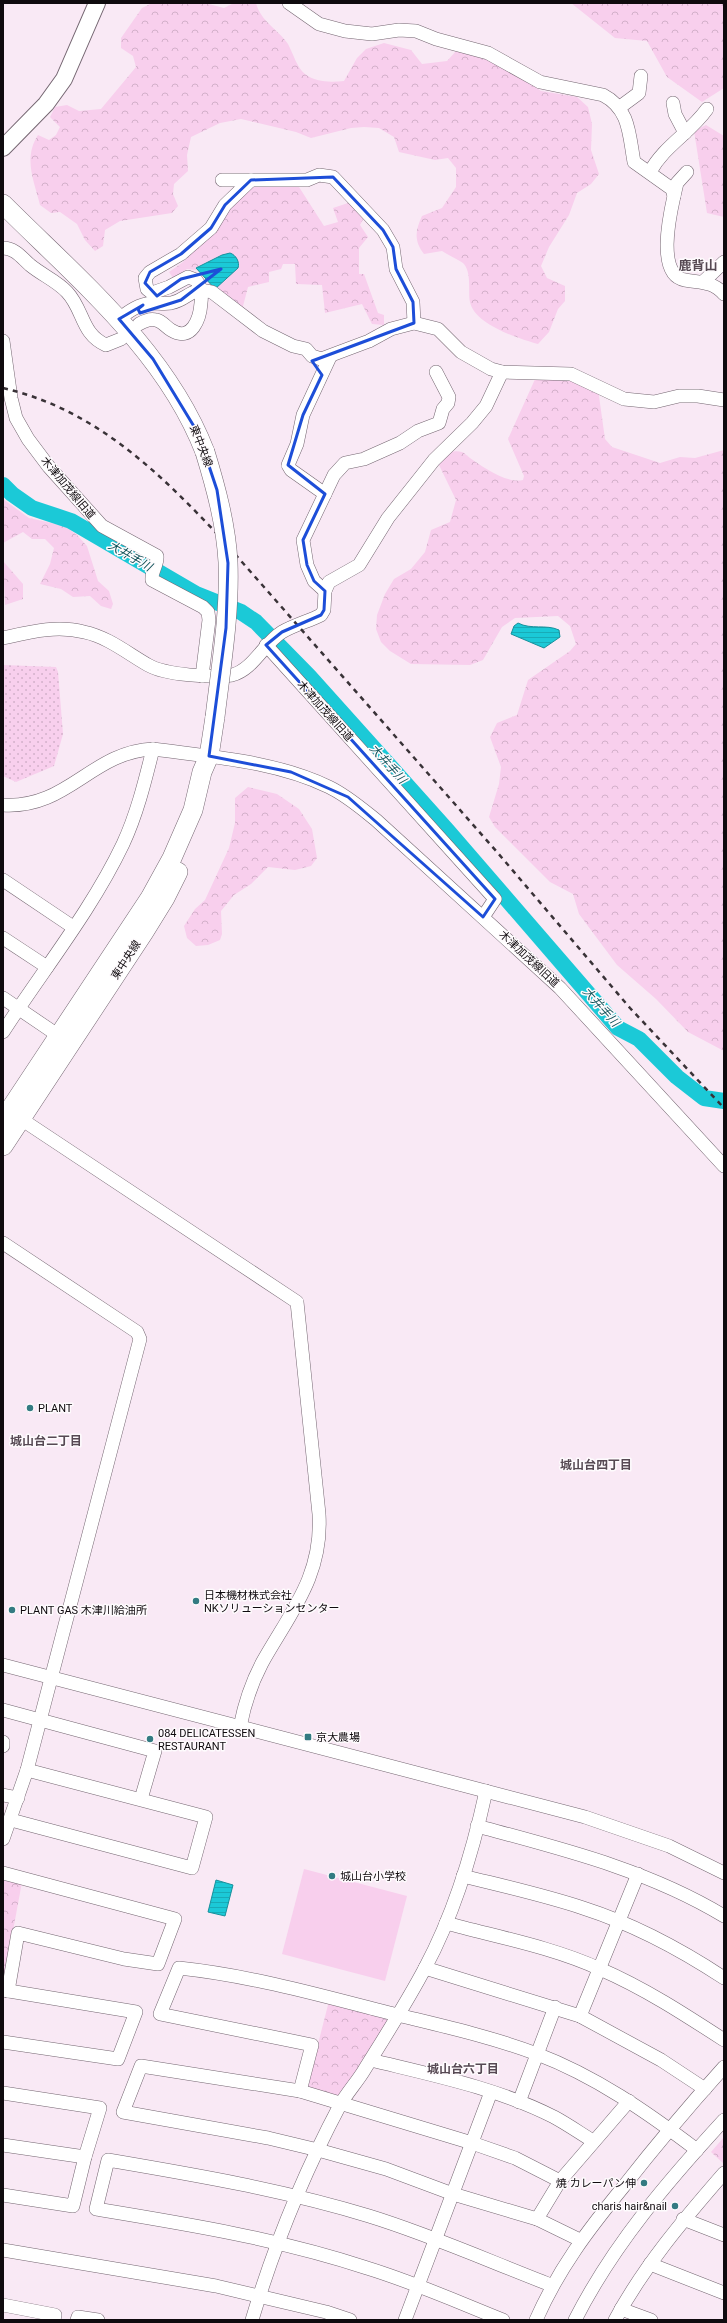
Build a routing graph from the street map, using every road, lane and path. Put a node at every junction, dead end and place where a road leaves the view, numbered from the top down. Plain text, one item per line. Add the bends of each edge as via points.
1 (97, 3) edge
2 (289, 3) edge
3 (301, 7) edge
4 (641, 76) dead end
5 (673, 103) dead end
6 (620, 107) junction
7 (707, 109) dead end
8 (685, 133) junction
9 (3, 148) edge
10 (650, 172) junction
11 (687, 172) dead end
12 (222, 180) dead end
13 (251, 180) junction
14 (674, 196) junction
15 (3, 204) edge
16 (3, 248) edge
17 (724, 262) edge
18 (703, 282) junction
19 (201, 290) junction
20 (724, 294) edge
21 (119, 319) junction
22 (414, 323) junction
23 (138, 324) dead end
24 (120, 339) dead end
25 (3, 342) edge
26 (310, 354) junction
27 (330, 357) junction
28 (436, 372) dead end
29 (502, 372) junction
30 (322, 374) junction
31 (724, 400) edge
32 (325, 494) junction
33 (325, 591) junction
34 (3, 638) edge
35 (266, 645) junction
36 (202, 676) junction
37 (153, 749) junction
38 (209, 756) junction
39 (3, 805) edge
40 (3, 880) edge
41 (483, 917) junction
42 (73, 927) junction
43 (3, 938) edge
44 (46, 967) junction
45 (3, 998) edge
46 (18, 1008) junction
47 (3, 1032) edge
48 (59, 1036) junction
49 (12, 1119) edge
50 (3, 1146) edge
51 (724, 1166) edge
52 (3, 1243) edge
53 (3, 1665) edge
54 (51, 1678) junction
55 (3, 1710) edge
56 (40, 1720) junction
57 (240, 1727) junction
58 (3, 1742) edge
59 (3, 1746) edge
60 (27, 1770) junction
61 (486, 1792) junction
62 (3, 1795) edge
63 (18, 1798) junction
64 (142, 1799) junction
65 (11, 1820) junction
66 (477, 1826) junction
67 (3, 1839) edge
68 (3, 1873) edge
69 (724, 1873) edge
70 (638, 1874) junction
71 (463, 1876) junction
72 (724, 1916) edge
73 (619, 1922) junction
74 (446, 1923) junction
75 (425, 1968) junction
76 (599, 1968) junction
77 (724, 1978) edge
78 (5, 1991) edge
79 (555, 2007) junction
80 (397, 2015) junction
81 (580, 2016) junction
82 (724, 2040) edge
83 (3, 2042) edge
84 (537, 2054) junction
85 (371, 2060) junction
86 (724, 2067) edge
87 (705, 2089) junction
88 (300, 2091) junction
89 (491, 2092) junction
90 (3, 2093) edge
91 (629, 2101) junction
92 (519, 2102) junction
93 (341, 2103) junction
94 (724, 2120) edge
95 (670, 2128) junction
96 (593, 2141) junction
97 (472, 2143) junction
98 (3, 2145) edge
99 (318, 2150) junction
100 (697, 2150) junction
101 (85, 2157) junction
102 (724, 2173) edge
103 (560, 2181) junction
104 (453, 2194) junction
105 (3, 2195) edge
106 (298, 2196) junction
107 (537, 2219) junction
108 (683, 2219) junction
109 (722, 2232) edge
110 (435, 2240) junction
111 (580, 2240) junction
112 (277, 2243) junction
113 (3, 2250) edge
114 (650, 2264) junction
115 (418, 2286) junction
116 (551, 2286) junction
117 (724, 2293) edge
118 (259, 2296) junction
119 (3, 2305) edge
120 (618, 2315) edge
121 (54, 2320) edge
122 (77, 2320) edge
123 (98, 2320) edge
124 (252, 2320) edge
125 (350, 2320) edge
126 (405, 2320) edge
127 (503, 2320) edge
128 (536, 2320) edge
129 (575, 2320) edge
130 (651, 2320) edge

1 - 9 main road via 64,79 46,104
2 - 3 street
3 - 6 street via 319,24 345,31 372,34 399,30 416,31 488,53 540,82 603,95
4 - 6 street via 639,93
5 - 8 street via 675,114
6 - 10 street via 628,129 634,162
7 - 8 street
8 - 10 street via 663,152
10 - 14 street via 672,189
11 - 14 street via 677,183
12 - 13 street
13 - 19 street via 225,205 211,228 180,254 150,272 146,278 147,289 152,292 188,277 196,280
13 - 22 street via 307,180 319,175 333,177 383,230 393,247 396,269 412,302
14 - 18 street via 666,246 670,265 676,275 683,280
15 - 21 highway, 東中央線
16 - 24 street via 16,252 67,292 90,335 106,345
17 - 18 street
18 - 20 street via 713,284
19 - 21 street via 190,292 181,300 170,303 138,306
19 - 23 street via 198,320 195,327 188,331 173,331 155,319
19 - 26 street via 212,292 263,331
21 - 38 highway, 東中央線, bridge via 153,359 186,410 206,452 217,490 228,562 226,628
22 - 27 street via 391,329 370,342
22 - 29 street via 438,329 461,352 491,369
25 - 36 street, 木津加茂線旧道 via 16,418 28,439 90,515 115,534 157,556 158,562 151,573 152,580 208,612
26 - 27 street via 321,359
26 - 30 street via 310,359
27 - 30 street
28 - 32 street via 449,397 439,423 364,459 345,463 334,475
29 - 31 street via 571,374 624,399 654,402 679,396 698,396
29 - 33 street via 486,406 434,460 388,518 359,565 329,582
30 - 32 street via 303,415 297,444 288,465 291,470
32 - 33 street via 303,540 307,566 314,581
33 - 35 street via 324,610 321,615 282,632
34 - 36 street via 53,628 84,632 128,651 149,666 169,673
35 - 36 street via 246,667 232,674
35 - 41 street, 木津加茂線旧道 via 495,899
37 - 38 street
37 - 39 street via 141,749 114,758 46,800 29,805
37 - 42 street via 137,810 123,845
38 - 41 street via 291,772 348,797
38 - 48 highway, 東中央線 via 202,772 193,810 172,858 150,898
38 - 49 highway, 東中央線 via 212,774 203,807 194,835 165,898
40 - 42 street
41 - 51 street, 木津加茂線旧道 via 591,1020
42 - 44 street
43 - 44 street
44 - 46 street
45 - 46 street
46 - 47 street
46 - 48 street
48 - 49 highway, 東中央線
49 - 50 highway, 東中央線
49 - 57 street via 297,1302 319,1514 319,1546 308,1584 261,1664
52 - 54 street via 137,1332 140,1339
53 - 54 street
54 - 56 street
54 - 57 street
55 - 56 street
56 - 60 street
56 - 64 street via 155,1751
57 - 61 street
58 - 59 street
60 - 63 street
60 - 64 street
61 - 66 street
61 - 69 street via 618,1827 669,1846
62 - 63 street
63 - 65 street
64 - 65 street via 206,1816 192,1868
65 - 67 street
66 - 70 street via 598,1859
66 - 71 street
68 - 78 street via 175,1919 158,1964 18,1933
70 - 72 street
70 - 73 street
71 - 73 street via 584,1908
71 - 74 street
73 - 76 street
73 - 77 street via 666,1943
74 - 75 street
74 - 76 street via 550,1951
75 - 79 street
75 - 80 street
76 - 81 street
76 - 82 street via 653,1995
78 - 83 street via 136,2012 118,2059
79 - 81 street
79 - 84 street
80 - 84 street
80 - 85 street
80 - 88 street via 265,1982 179,1968 160,2014 312,2045
81 - 87 street via 662,2060
84 - 91 street via 586,2076
84 - 92 street
85 - 89 street
85 - 93 street
86 - 87 street
87 - 95 street
88 - 93 street
88 - 99 street via 141,2066 123,2112 268,2138
89 - 92 street
89 - 97 street
90 - 101 street via 100,2108
91 - 95 street
91 - 96 street
92 - 96 street via 554,2118
93 - 97 street
93 - 99 street
94 - 100 street
95 - 100 street
95 - 111 street
96 - 103 street
97 - 103 street via 515,2158
97 - 104 street
98 - 101 street
99 - 104 street via 386,2169
99 - 106 street
100 - 129 street via 657,2195 620,2244
101 - 105 street via 73,2206
102 - 108 street
103 - 107 street
104 - 107 street
104 - 110 street
106 - 110 street via 371,2216
106 - 112 street
106 - 112 street via 212,2177 108,2160 96,2209 202,2226
107 - 111 street
108 - 109 street
108 - 114 street
110 - 115 street
110 - 116 street
111 - 116 street
112 - 115 street via 368,2268
112 - 118 street
113 - 118 street
114 - 117 street
114 - 120 street
115 - 126 street
115 - 127 street
116 - 128 street
118 - 124 street
118 - 125 street
119 - 121 street via 55,2315
120 - 130 street
122 - 123 street via 78,2317

